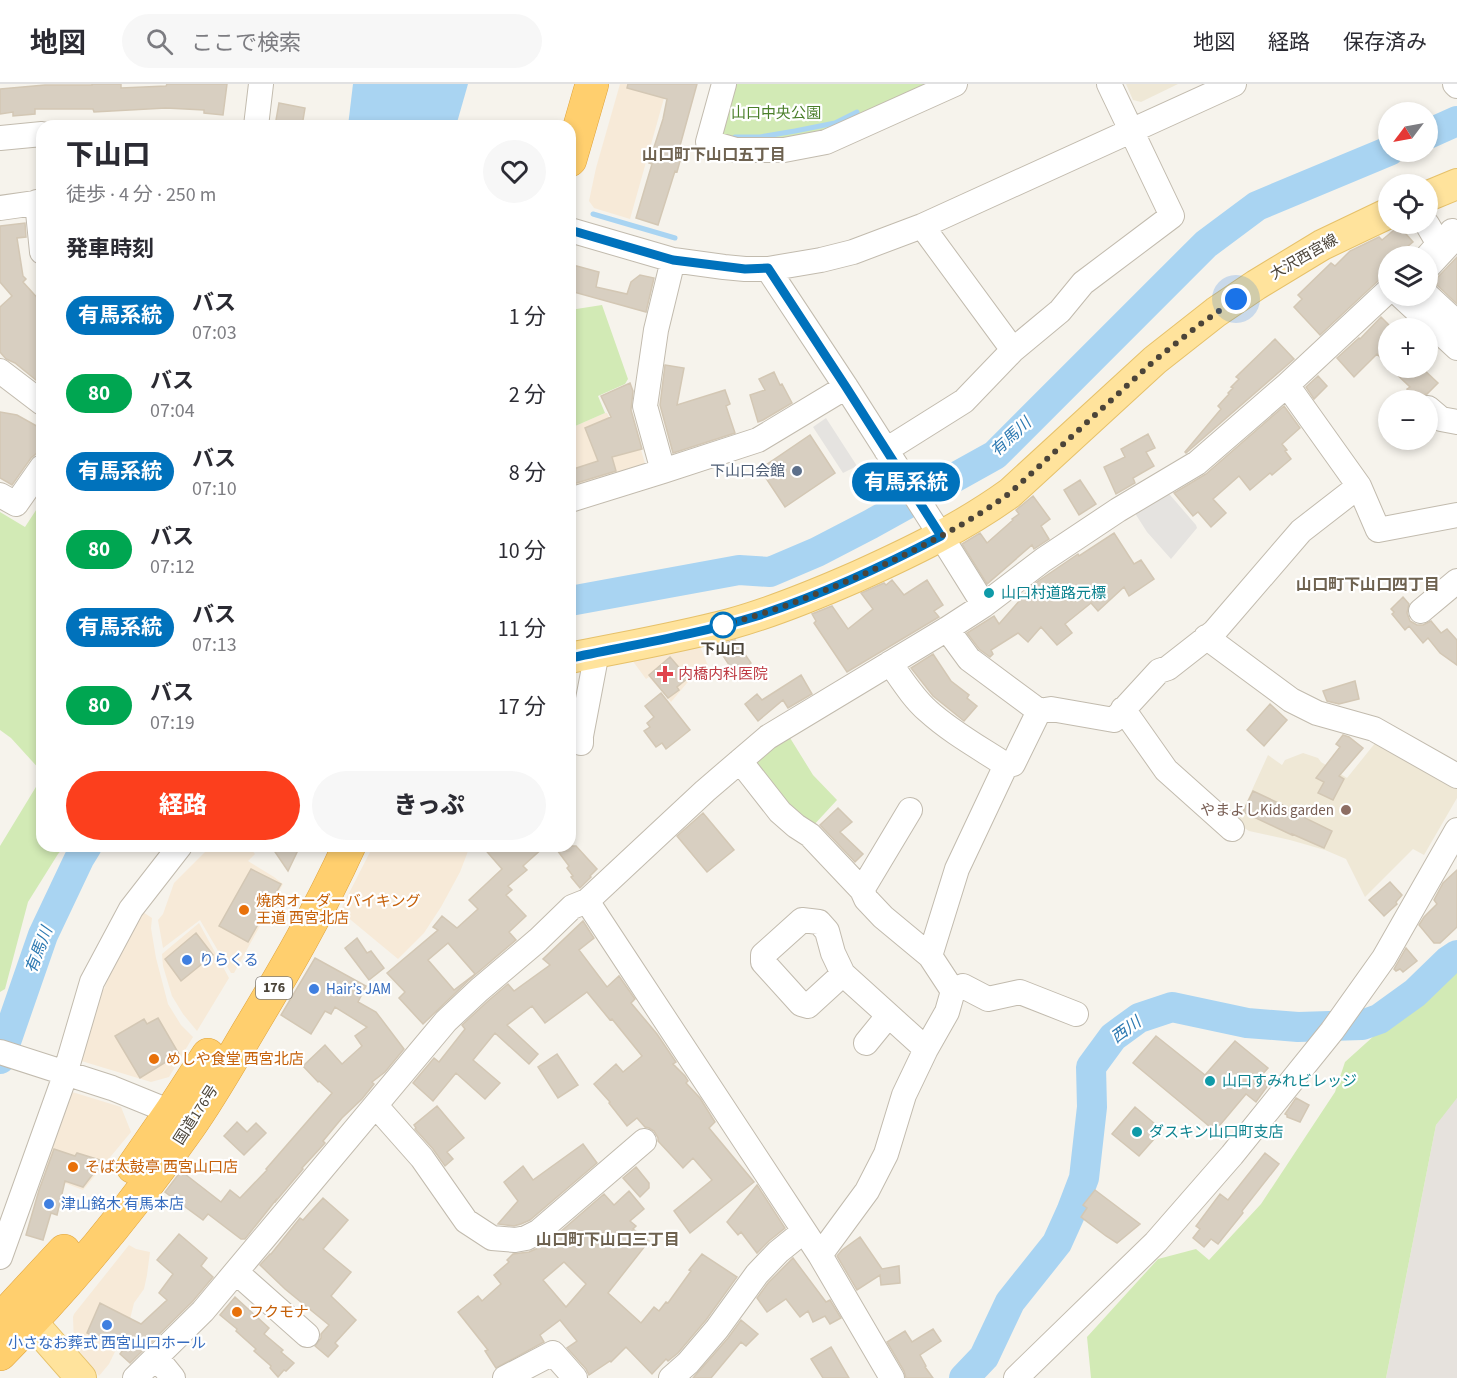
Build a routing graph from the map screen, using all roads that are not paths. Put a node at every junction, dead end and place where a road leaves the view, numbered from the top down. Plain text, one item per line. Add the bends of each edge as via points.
1 (261, 84) edge
2 (571, 84) edge
3 (592, 84) edge
4 (724, 84) edge
5 (955, 84) edge
6 (1109, 84) edge
7 (1234, 84) edge
8 (257, 120) edge
9 (561, 120) edge
10 (1130, 131) junction
11 (36, 135) edge
12 (0, 138) edge
13 (576, 139) edge
14 (1457, 184) edge
15 (1438, 192) edge
16 (36, 203) edge
17 (0, 208) edge
18 (1378, 218) edge
19 (922, 226) junction
20 (1452, 231) dead end
21 (576, 232) edge
22 (1438, 256) edge
23 (673, 260) junction
24 (768, 268) junction
25 (1378, 300) edge
26 (1438, 305) edge
27 (1412, 306) edge
28 (1457, 323) edge
29 (1457, 348) edge
30 (1013, 350) junction
31 (0, 371) edge
32 (1287, 386) junction
33 (846, 387) junction
34 (36, 398) edge
35 (1438, 416) edge
36 (1457, 422) edge
37 (886, 450) junction
38 (663, 471) junction
39 (36, 475) edge
40 (1359, 486) junction
41 (0, 495) edge
42 (576, 498) edge
43 (1457, 515) edge
44 (938, 530) junction
45 (1457, 581) edge
46 (984, 605) junction
47 (1421, 611) dead end
48 (947, 629) junction
49 (1206, 638) junction
50 (583, 655) edge
51 (890, 663) junction
52 (1123, 709) junction
53 (1039, 711) junction
54 (581, 743) dead end
55 (740, 761) junction
56 (1006, 765) junction
57 (1457, 776) edge
58 (910, 810) dead end
59 (1232, 829) dead end
60 (1457, 830) edge
61 (175, 852) edge
62 (321, 852) edge
63 (346, 852) edge
64 (862, 890) junction
65 (587, 901) junction
66 (930, 956) junction
67 (843, 974) dead end
68 (953, 991) junction
69 (1076, 1014) dead end
70 (888, 1016) junction
71 (866, 1043) dead end
72 (926, 1049) junction
73 (0, 1052) edge
74 (61, 1071) junction
75 (376, 1106) junction
76 (181, 1119) junction
77 (644, 1141) dead end
78 (804, 1231) junction
79 (820, 1255) junction
80 (0, 1257) edge
81 (236, 1272) junction
82 (11, 1328) edge
83 (307, 1335) dead end
84 (156, 1357) junction
85 (885, 1374) edge
86 (54, 1378) edge
87 (81, 1378) edge
88 (135, 1378) edge
89 (173, 1378) edge
90 (505, 1378) edge
91 (575, 1378) edge
92 (671, 1378) edge
93 (1016, 1378) edge

1 - 8 street
2 - 9 highway
3 - 13 highway
4 - 5 street via 708,142 736,150 784,150 826,142
6 - 10 street
7 - 10 street
10 - 19 street
10 - 30 street via 1172,216 1083,283 1060,311
11 - 12 street
14 - 15 main road
16 - 17 street
18 - 44 main road, 大沢西宮線 via 1322,245 1216,312 1155,360 1010,493 986,511
19 - 24 street via 853,252
19 - 30 street
20 - 22 street via 1451,242
21 - 23 street
23 - 24 street
23 - 38 street via 656,330 645,405
24 - 33 street
25 - 32 street
26 - 28 street
27 - 29 street
30 - 37 street via 964,401
31 - 34 street
32 - 40 street
32 - 46 street via 1197,462 1043,560
33 - 37 street
33 - 38 street via 758,440
35 - 36 street
37 - 44 street
38 - 42 street
39 - 41 street via 16,504
40 - 43 street via 1378,530
40 - 49 street via 1301,531
44 - 46 street
44 - 50 main road, 大沢西宮線 via 886,563 757,616
45 - 47 street
46 - 48 street
48 - 51 street
48 - 53 street via 969,659
49 - 52 street via 1159,671
49 - 57 street via 1292,700 1317,713 1374,729
50 - 54 street
51 - 55 street via 768,737
51 - 56 street via 928,712
52 - 53 street via 1114,720 1051,709
52 - 59 street via 1166,770
53 - 56 street via 1013,764
55 - 64 street via 780,812 810,835
55 - 65 street
56 - 66 street via 957,869
58 - 64 street
60 - 93 street via 1384,958 1232,1155 1156,1242
61 - 74 street via 131,909 92,982
62 - 76 highway, 国道176号 / 176 via 276,942 215,1043
63 - 76 highway, 国道176号 / 176 via 288,967
64 - 66 street via 883,917
65 - 75 street via 572,907 446,1021
65 - 78 street
66 - 68 street
67 - 70 street
68 - 69 street via 963,986 988,999 1020,992
68 - 72 street via 947,1012
70 - 71 street
70 - 72 street
72 - 79 street via 904,1095 886,1154 867,1191
73 - 74 street
74 - 76 street via 112,1088
74 - 80 street
75 - 77 street via 422,1158 466,1221 492,1238 515,1240 538,1232
75 - 81 street
76 - 82 highway, 国道176号 / 176 via 137,1197 85,1260
78 - 79 street
78 - 92 street via 757,1274 717,1329
79 - 85 street
81 - 83 street
81 - 84 street
82 - 86 main road
82 - 87 main road
84 - 88 street
84 - 89 street
90 - 91 street via 553,1353

